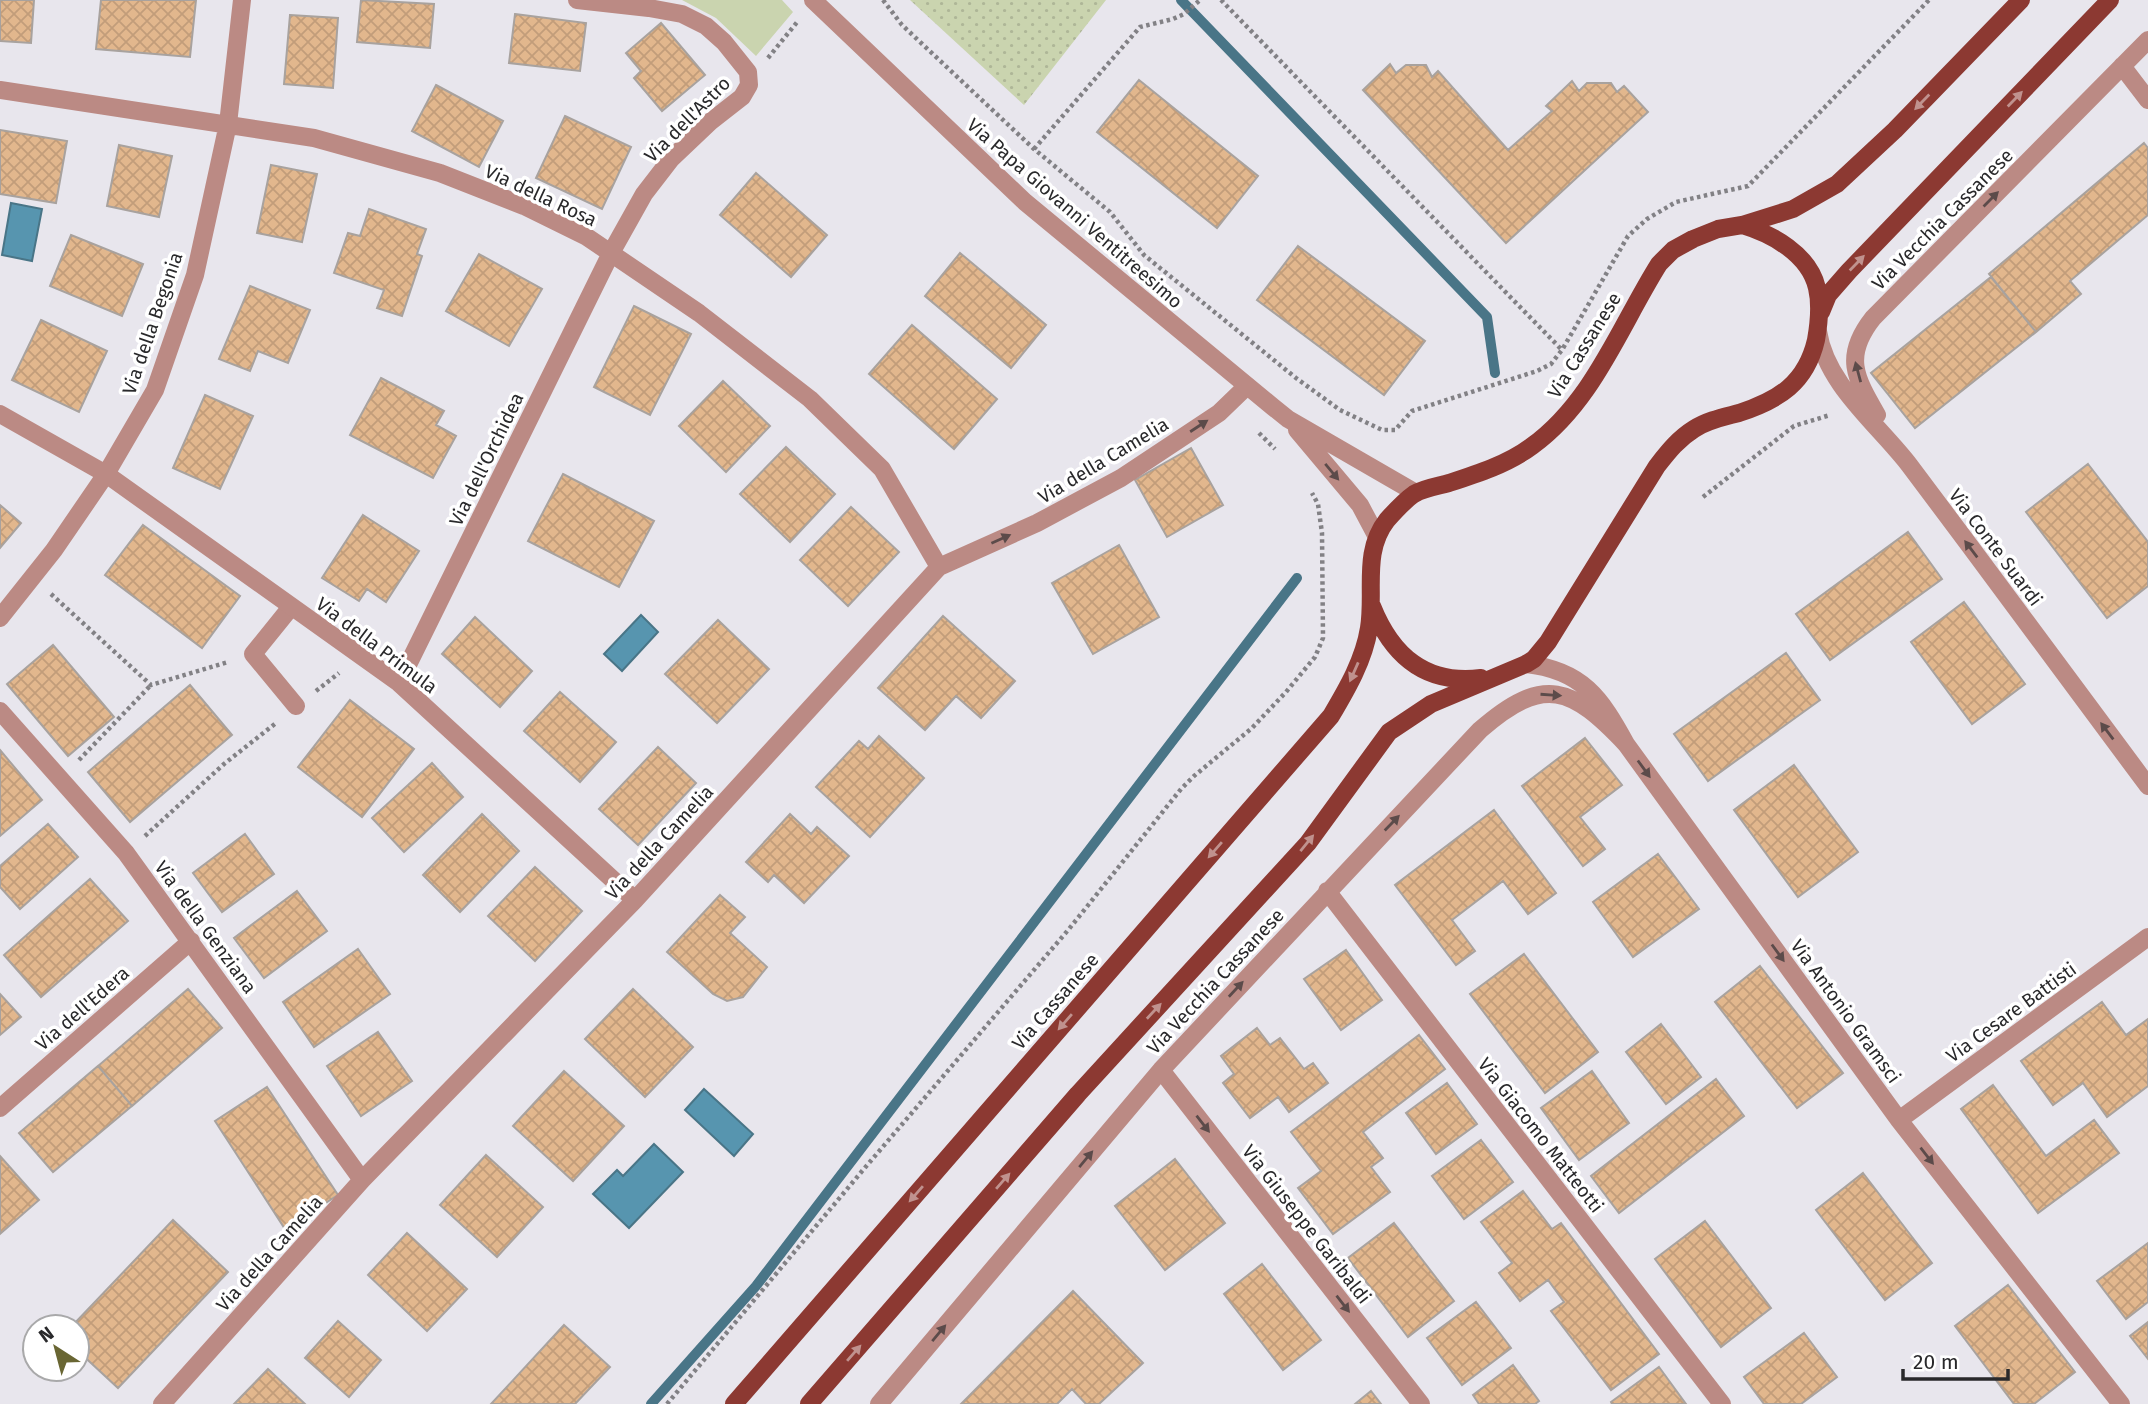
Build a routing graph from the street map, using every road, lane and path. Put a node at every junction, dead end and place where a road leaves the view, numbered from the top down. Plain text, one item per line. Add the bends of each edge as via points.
1 (242, 0) edge
2 (577, 0) edge
3 (883, 0) edge
4 (1200, 0) edge
5 (1221, 0) edge
6 (1929, 0) edge
7 (2021, 0) edge
8 (2110, 0) edge
9 (816, 1) edge
10 (798, 20) dead end
11 (2148, 40) edge
12 (2122, 66) junction
13 (748, 72) junction
14 (0, 90) edge
15 (2148, 100) edge
16 (228, 124) junction
17 (1034, 149) junction
18 (1742, 225) junction
19 (611, 253) junction
20 (1818, 325) junction
21 (1562, 350) junction
22 (1247, 386) junction
23 (1837, 413) dead end
24 (0, 414) edge
25 (1288, 419) junction
26 (1255, 430) dead end
27 (1282, 454) dead end
28 (1900, 454) junction
29 (106, 474) junction
30 (1308, 485) dead end
31 (1416, 493) junction
32 (1703, 497) dead end
33 (1377, 537) junction
34 (939, 567) junction
35 (32, 577) junction
36 (1372, 606) junction
37 (291, 607) junction
38 (0, 618) edge
39 (253, 654) junction
40 (359, 656) junction
41 (1526, 664) junction
42 (1499, 676) junction
43 (399, 683) junction
44 (151, 685) junction
45 (296, 706) junction
46 (0, 711) edge
47 (1626, 744) junction
48 (61, 779) junction
49 (2148, 786) edge
50 (126, 853) junction
51 (1327, 891) junction
52 (635, 900) junction
53 (2148, 937) edge
54 (191, 941) junction
55 (1161, 1070) junction
56 (0, 1108) edge
57 (1899, 1120) junction
58 (362, 1180) junction
59 (162, 1404) edge
60 (667, 1404) edge
61 (734, 1404) edge
62 (809, 1404) edge
63 (879, 1404) edge
64 (1421, 1404) edge
65 (1722, 1404) edge
66 (2121, 1404) edge

1 - 16 street, Via della Begonia
2 - 13 street, Via dell'Astro via 682,14 706,26
3 - 17 path via 902,25
4 - 17 path via 1184,14 1140,27
5 - 21 path
6 - 21 path via 1748,186 1676,202 1628,236
7 -> 18 main road, Via Cassanese via 1837,184 1793,209
20 -> 8 main road, Via Cassanese via 1828,295 1849,271
9 - 22 street, Via Papa Giovanni Ventitreesimo via 1024,202
10 - 13 path via 767,60
11 - 12 street, Via Vecchia Cassanese
12 - 15 street
28 -> 12 street, Via Vecchia Cassanese via 1856,371 1856,346 1862,332
13 - 19 street, Via dell'Astro via 749,85 742,97 671,159 644,194
14 - 16 street, Via della Rosa
16 - 19 street, Via della Rosa via 314,138 440,173 524,206
16 - 29 street, Via della Begonia via 195,275 155,390
17 - 21 path via 1110,212 1144,255 1274,361 1340,410 1382,430 1395,430 1412,411 1537,371 1551,364
18 - 20 main road, Via Cassanese via 1775,238 1805,265 1819,299
18 - 31 main road, Via Cassanese via 1693,239 1659,264 1572,408 1531,447 1504,462
19 - 34 street, Via della Rosa via 699,313 810,399 882,469
19 - 43 street, Via dell'Orchidea
20 - 28 street, Via Conte Suardi via 1822,350 1836,376
20 - 41 main road, Via Cassanese via 1807,367 1796,382 1758,406 1696,427 1677,440 1548,642
22 - 25 street, Via Papa Giovanni Ventitreesimo
34 -> 22 street, Via della Camelia via 1037,523 1121,478 1219,413
23 - 32 path via 1794,426
24 - 29 street, Via della Primula
25 - 31 street, Via Papa Giovanni Ventitreesimo
25 -> 33 street, Via Papa Giovanni Ventitreesimo via 1360,505
26 - 27 path
49 -> 28 street, Via Conte Suardi
29 - 35 street, Via della Begonia
29 - 37 street, Via della Primula
30 - 60 path via 1318,504 1322,533 1323,638 1315,657 1252,728 1181,789 1069,929
31 - 33 main road, Via Cassanese via 1385,522
33 - 36 main road, Via Cassanese via 1371,558
34 - 52 street, Via della Camelia
35 - 38 street, Via della Begonia
35 - 44 path
36 - 42 main road, Via Cassanese via 1396,648 1424,670 1446,679
36 -> 61 main road, Via Cassanese via 1360,659 1323,725
37 - 39 street
37 - 40 street, Via della Primula
39 - 44 path
39 - 45 street
40 - 43 street, Via della Primula
40 - 45 path
41 - 42 main road, Via Cassanese
41 - 47 street, Via Antonio Gramsci via 1579,680 1609,713
62 -> 42 main road, Via Cassanese via 1079,1094 1308,843 1389,732 1431,704
43 - 52 street, Via della Primula
44 - 48 path
45 - 50 path via 223,764
46 - 48 street, Via della Genziana
51 -> 47 street, Via Vecchia Cassanese via 1480,730 1512,705 1540,694 1570,697 1593,711
47 -> 57 street, Via Antonio Gramsci
48 - 50 street, Via della Genziana
50 - 54 street, Via della Genziana
55 -> 51 street, Via Vecchia Cassanese
51 - 65 street, Via Giacomo Matteotti
52 - 58 street, Via della Camelia
53 - 57 street, Via Cesare Battisti
54 - 56 street, Via dell'Edera
54 - 58 street, Via della Genziana
63 -> 55 street, Via Vecchia Cassanese
55 -> 64 street, Via Giuseppe Garibaldi
57 -> 66 street, Via Antonio Gramsci
58 - 59 street, Via della Camelia

